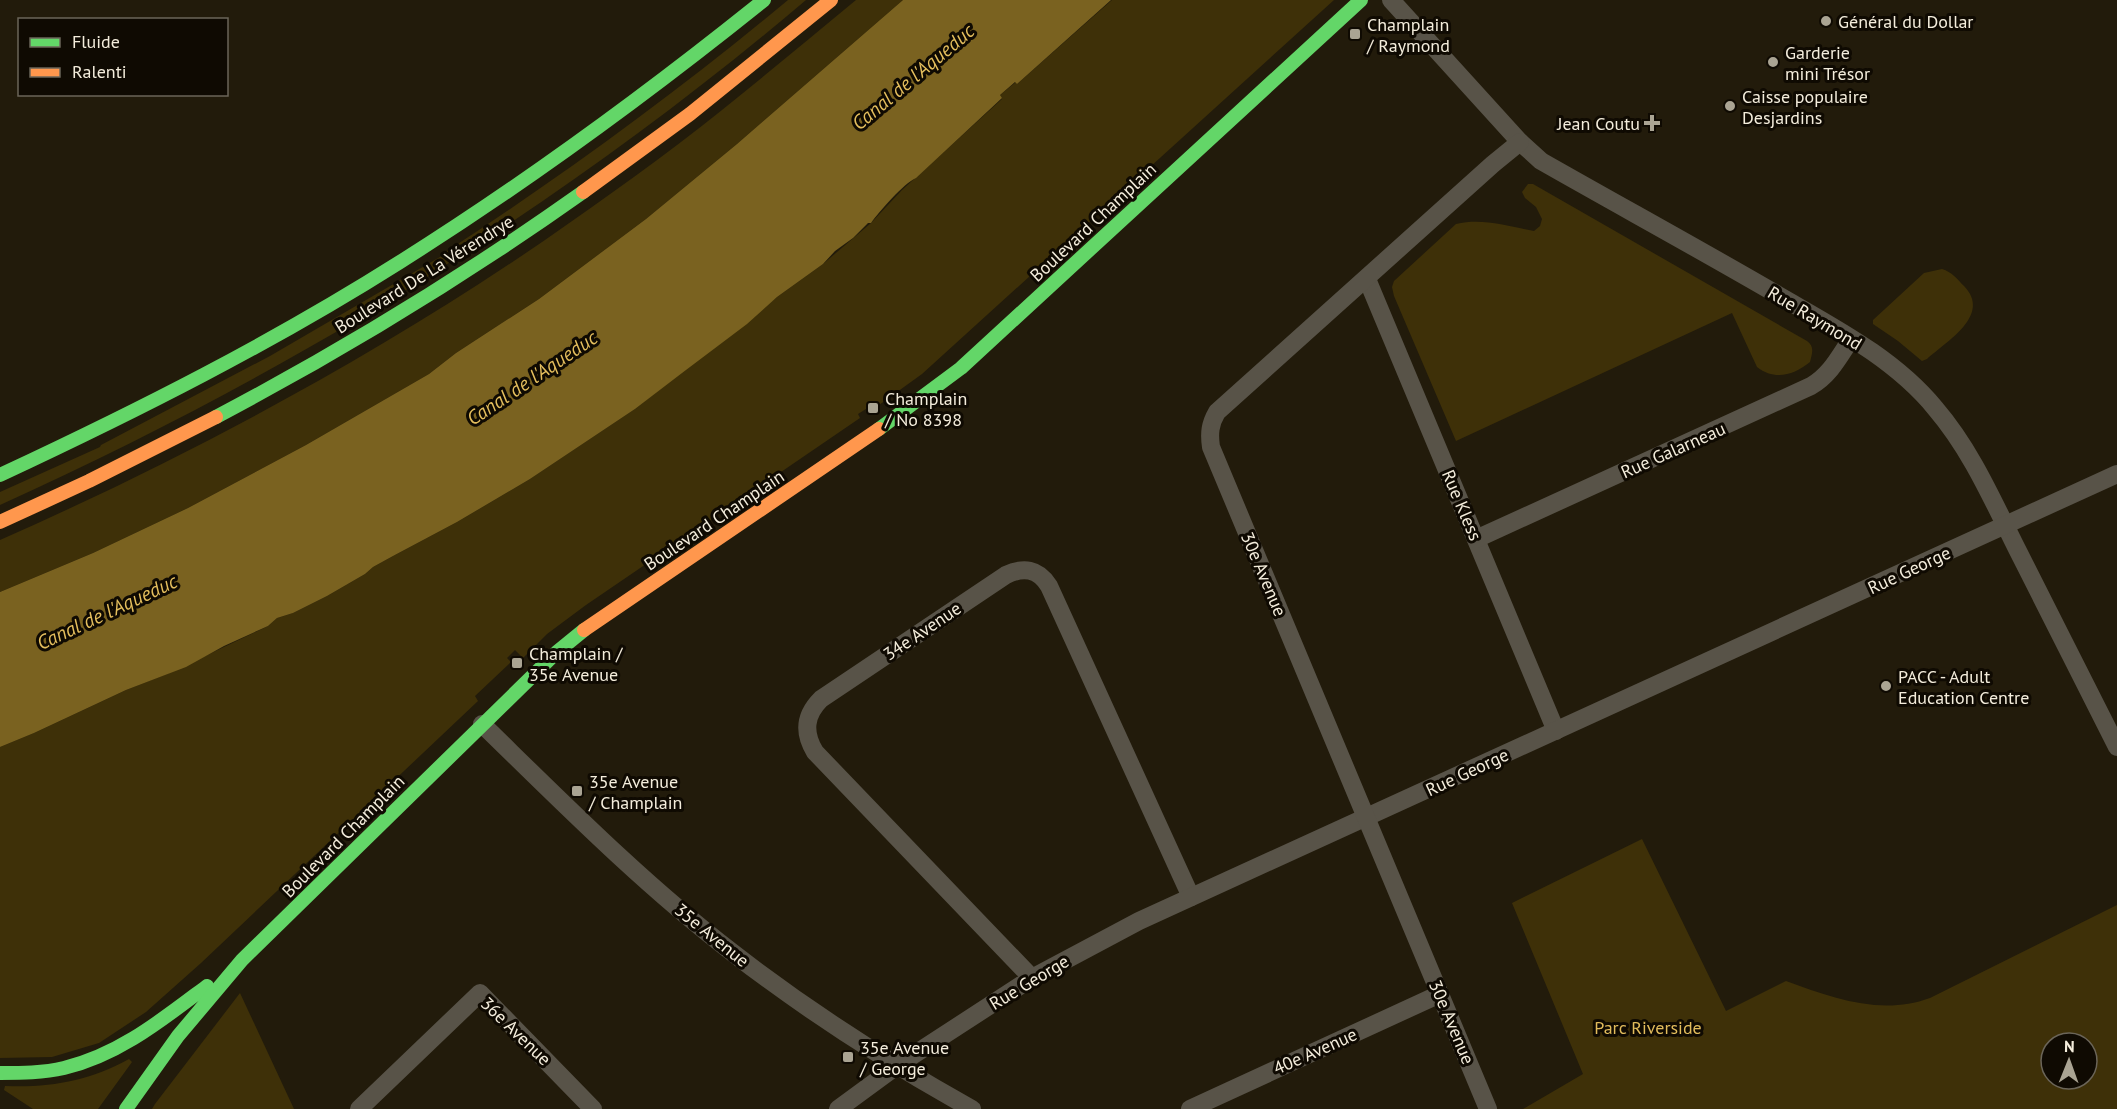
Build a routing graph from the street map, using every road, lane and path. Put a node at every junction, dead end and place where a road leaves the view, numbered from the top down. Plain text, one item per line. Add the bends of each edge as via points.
1 (764, 0) edge
2 (831, 0) edge
3 (1361, 0) edge
4 (1391, 0) edge
5 (1520, 142) junction
6 (1367, 279) junction
7 (1851, 339) junction
8 (2117, 474) edge
9 (0, 475) edge
10 (0, 522) edge
11 (2005, 524) junction
12 (1476, 539) junction
13 (482, 724) junction
14 (1556, 731) junction
15 (2117, 747) edge
16 (1366, 818) junction
17 (1191, 897) junction
18 (239, 963) junction
19 (1032, 978) junction
20 (1440, 994) junction
21 (898, 1065) junction
22 (0, 1073) edge
23 (126, 1109) edge
24 (359, 1109) edge
25 (594, 1109) edge
26 (838, 1109) edge
27 (972, 1109) edge
28 (1191, 1109) edge
29 (1488, 1109) edge

1 - 9 main road, Boulevard De La Vérendrye via 634,103 394,266 180,388
2 - 10 main road, Boulevard De La Vérendrye via 716,94 601,180 422,300 202,425
3 - 13 main road, Boulevard Champlain via 961,368 904,412 584,630
4 - 5 street, Rue Raymond
5 - 6 street, 30e Avenue
5 - 7 street, Rue Raymond via 1541,161
6 - 12 street, Rue Kless
6 - 16 street, 30e Avenue via 1217,412 1209,436
7 - 11 street, Rue Raymond via 1914,385 1934,407 1970,457
7 - 12 street, Rue Galarneau via 1830,371 1811,386
8 - 11 street, Rue George
11 - 14 street, Rue George
11 - 15 street, Rue Raymond
12 - 14 street, Rue Kless
13 - 18 main road, Boulevard Champlain
13 - 21 street, 35e Avenue via 607,846 688,917 785,992
14 - 16 street, Rue George
16 - 17 street, Rue George
16 - 20 street, 30e Avenue
17 - 19 street, Rue George
17 - 19 street, 34e Avenue via 1045,579 1031,570 1006,575 821,699 813,707 807,725 815,752
18 - 22 main road via 134,1039 101,1058 54,1071
18 - 23 main road, Boulevard Champlain via 178,1036
19 - 21 street, Rue George
20 - 28 street, 40e Avenue
20 - 29 street, 30e Avenue
21 - 26 street, Rue George
21 - 27 street, 35e Avenue
24 - 25 street, 36e Avenue via 480,993

